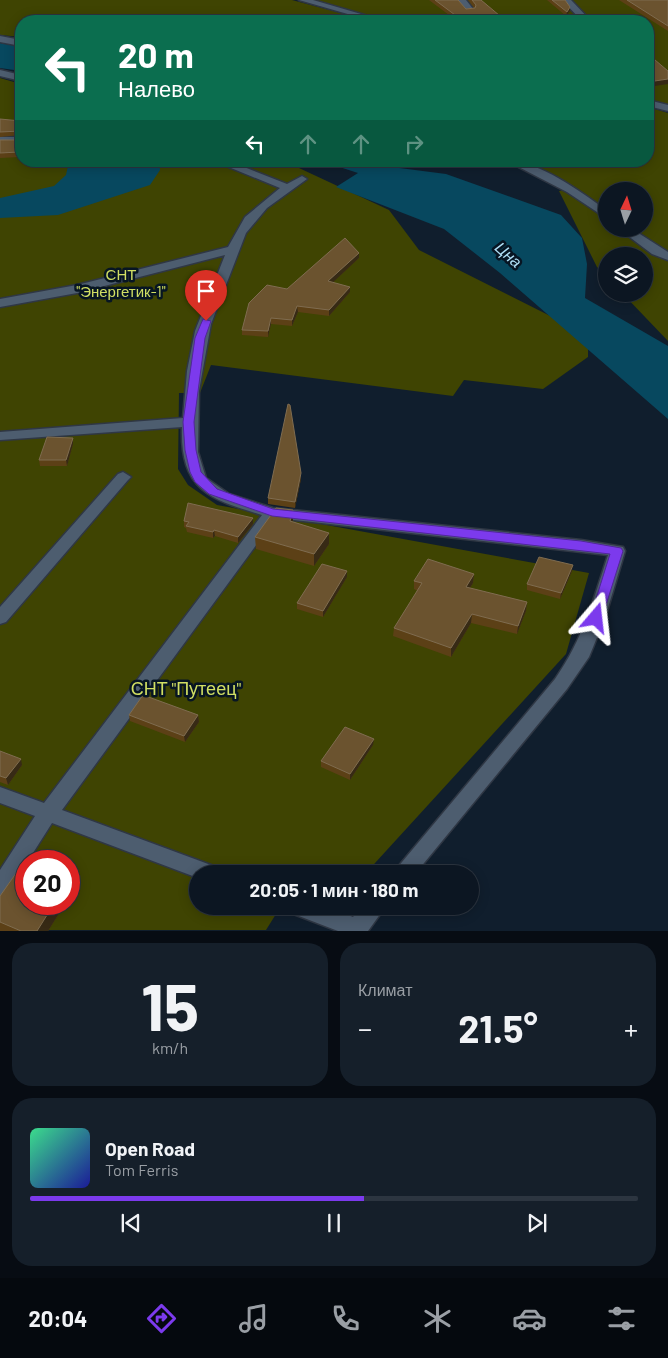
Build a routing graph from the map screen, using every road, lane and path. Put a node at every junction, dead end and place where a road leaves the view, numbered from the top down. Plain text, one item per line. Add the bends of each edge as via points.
1 (303, 0) edge
2 (461, 0) edge
3 (566, 0) edge
4 (470, 10) edge
5 (359, 15) edge
6 (581, 15) edge
7 (0, 39) edge
8 (15, 42) edge
9 (0, 72) edge
10 (15, 76) edge
11 (654, 104) edge
12 (668, 108) edge
13 (0, 140) edge
14 (15, 140) edge
15 (239, 167) edge
16 (524, 167) edge
17 (598, 209) edge
18 (638, 238) edge
19 (232, 250) junction
20 (668, 256) edge
21 (0, 303) edge
22 (189, 422) junction
23 (0, 436) edge
24 (122, 477) dead end
25 (272, 512) junction
26 (0, 618) edge
27 (0, 794) edge
28 (48, 813) junction
29 (189, 865) edge
30 (410, 865) edge
31 (0, 888) edge
32 (321, 915) edge
33 (368, 915) edge
34 (356, 929) edge

1 - 5 lane
2 - 4 lane
3 - 6 lane
7 - 8 lane
9 - 10 lane
11 - 12 lane
13 - 14 lane
15 - 19 lane via 296,184 256,213 244,226
16 - 17 lane via 571,190
18 - 20 lane
19 - 21 lane via 77,289
19 - 22 lane via 200,338
22 - 23 lane
22 - 25 lane via 191,450 199,480 225,498
24 - 26 lane
25 - 28 lane
25 - 30 lane via 617,551 580,657
27 - 28 lane
28 - 29 lane
28 - 31 lane
32 - 34 lane
33 - 34 lane

